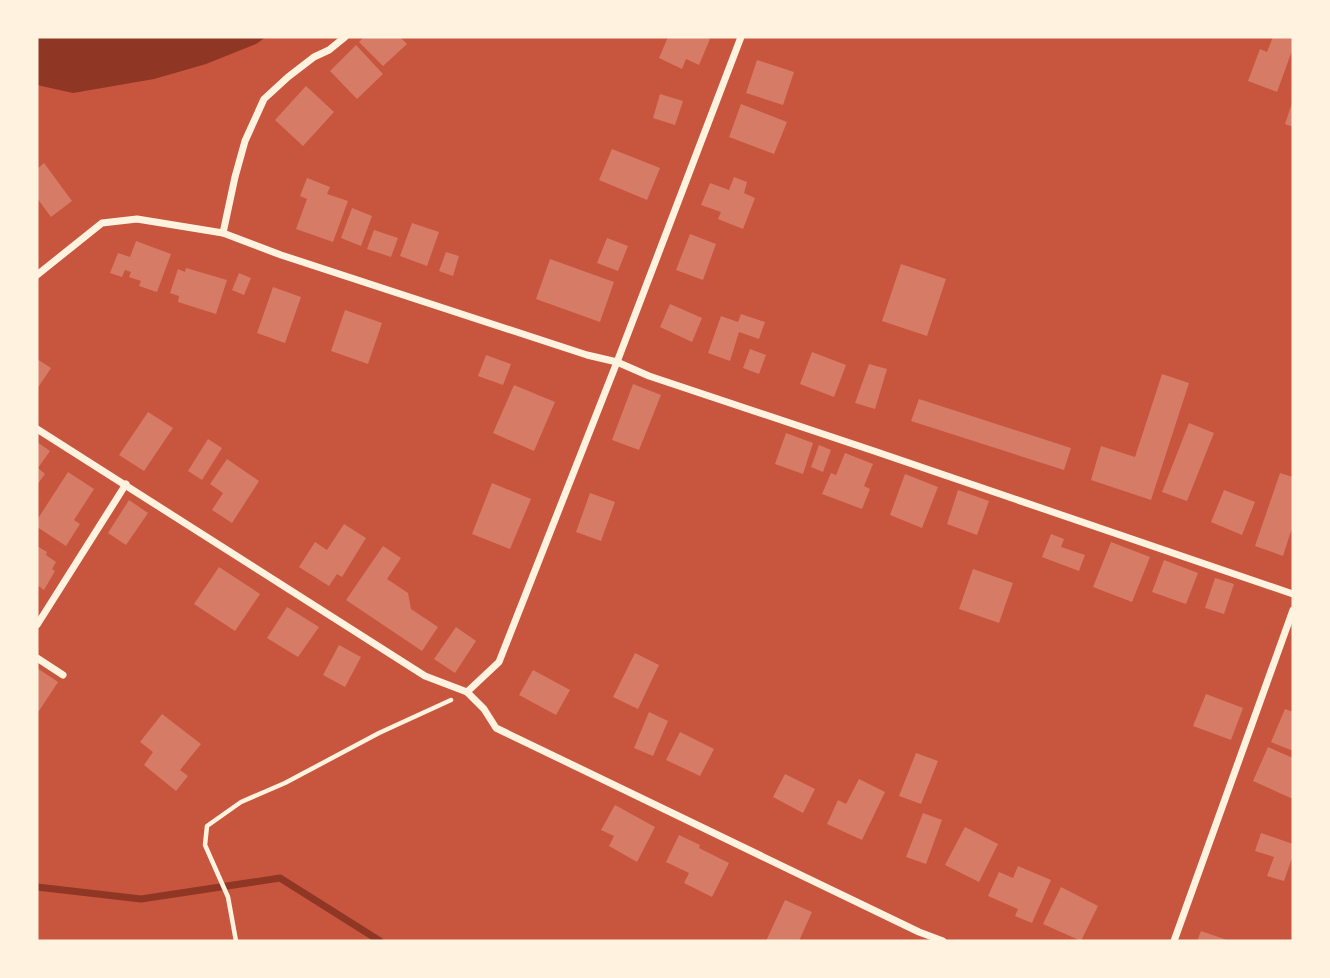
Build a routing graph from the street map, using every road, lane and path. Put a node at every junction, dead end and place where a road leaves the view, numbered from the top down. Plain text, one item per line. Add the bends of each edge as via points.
1 (345, 37) edge
2 (741, 37) edge
3 (223, 233) junction
4 (37, 275) edge
5 (617, 362) junction
6 (37, 429) edge
7 (126, 484) junction
8 (1293, 594) edge
9 (1293, 610) edge
10 (37, 625) edge
11 (37, 658) edge
12 (63, 675) dead end
13 (467, 692) junction
14 (919, 932) junction
15 (236, 941) edge
16 (914, 941) edge
17 (943, 941) edge
18 (1174, 941) edge

1 - 3 street via 264,99 245,141
2 - 5 street
3 - 4 street via 137,219 102,223
3 - 5 street
5 - 8 street
5 - 13 street via 499,662
6 - 7 street
7 - 10 street
7 - 13 street via 425,676
9 - 18 street
11 - 12 street
13 - 14 street via 496,728
13 - 15 path via 241,802 207,826 205,845 228,897
14 - 16 street
14 - 17 street

